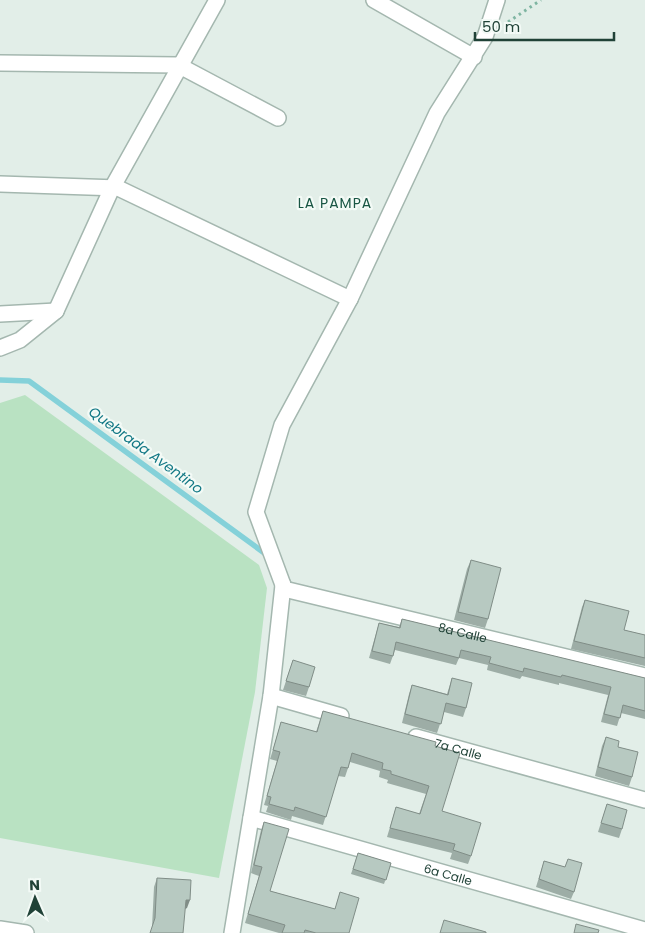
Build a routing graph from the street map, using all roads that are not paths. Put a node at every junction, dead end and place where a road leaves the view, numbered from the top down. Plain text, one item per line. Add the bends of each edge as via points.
1 (217, 0) edge
2 (374, 0) edge
3 (497, 0) edge
4 (474, 57) junction
5 (0, 63) edge
6 (180, 66) junction
7 (278, 118) dead end
8 (0, 184) edge
9 (112, 188) junction
10 (350, 299) junction
11 (56, 312) junction
12 (0, 314) edge
13 (0, 348) edge
14 (283, 585) junction
15 (645, 676) edge
16 (270, 696) junction
17 (359, 721) edge
18 (406, 734) edge
19 (645, 800) edge
20 (251, 818) junction
21 (0, 928) edge
22 (645, 930) edge
23 (26, 933) edge
24 (232, 933) edge

1 - 6 street
2 - 4 street
3 - 4 street via 485,37
4 - 10 street via 437,113
5 - 6 street
6 - 7 street
6 - 9 street
8 - 9 street
9 - 10 street via 118,188
9 - 11 street
10 - 14 street via 282,425 256,512
11 - 12 street
11 - 13 street via 20,340
14 - 15 street, 8a Calle via 284,589
14 - 16 street
16 - 17 street
16 - 20 street
18 - 19 street, 7a Calle
20 - 22 street, 6a Calle
20 - 24 street
21 - 23 street

